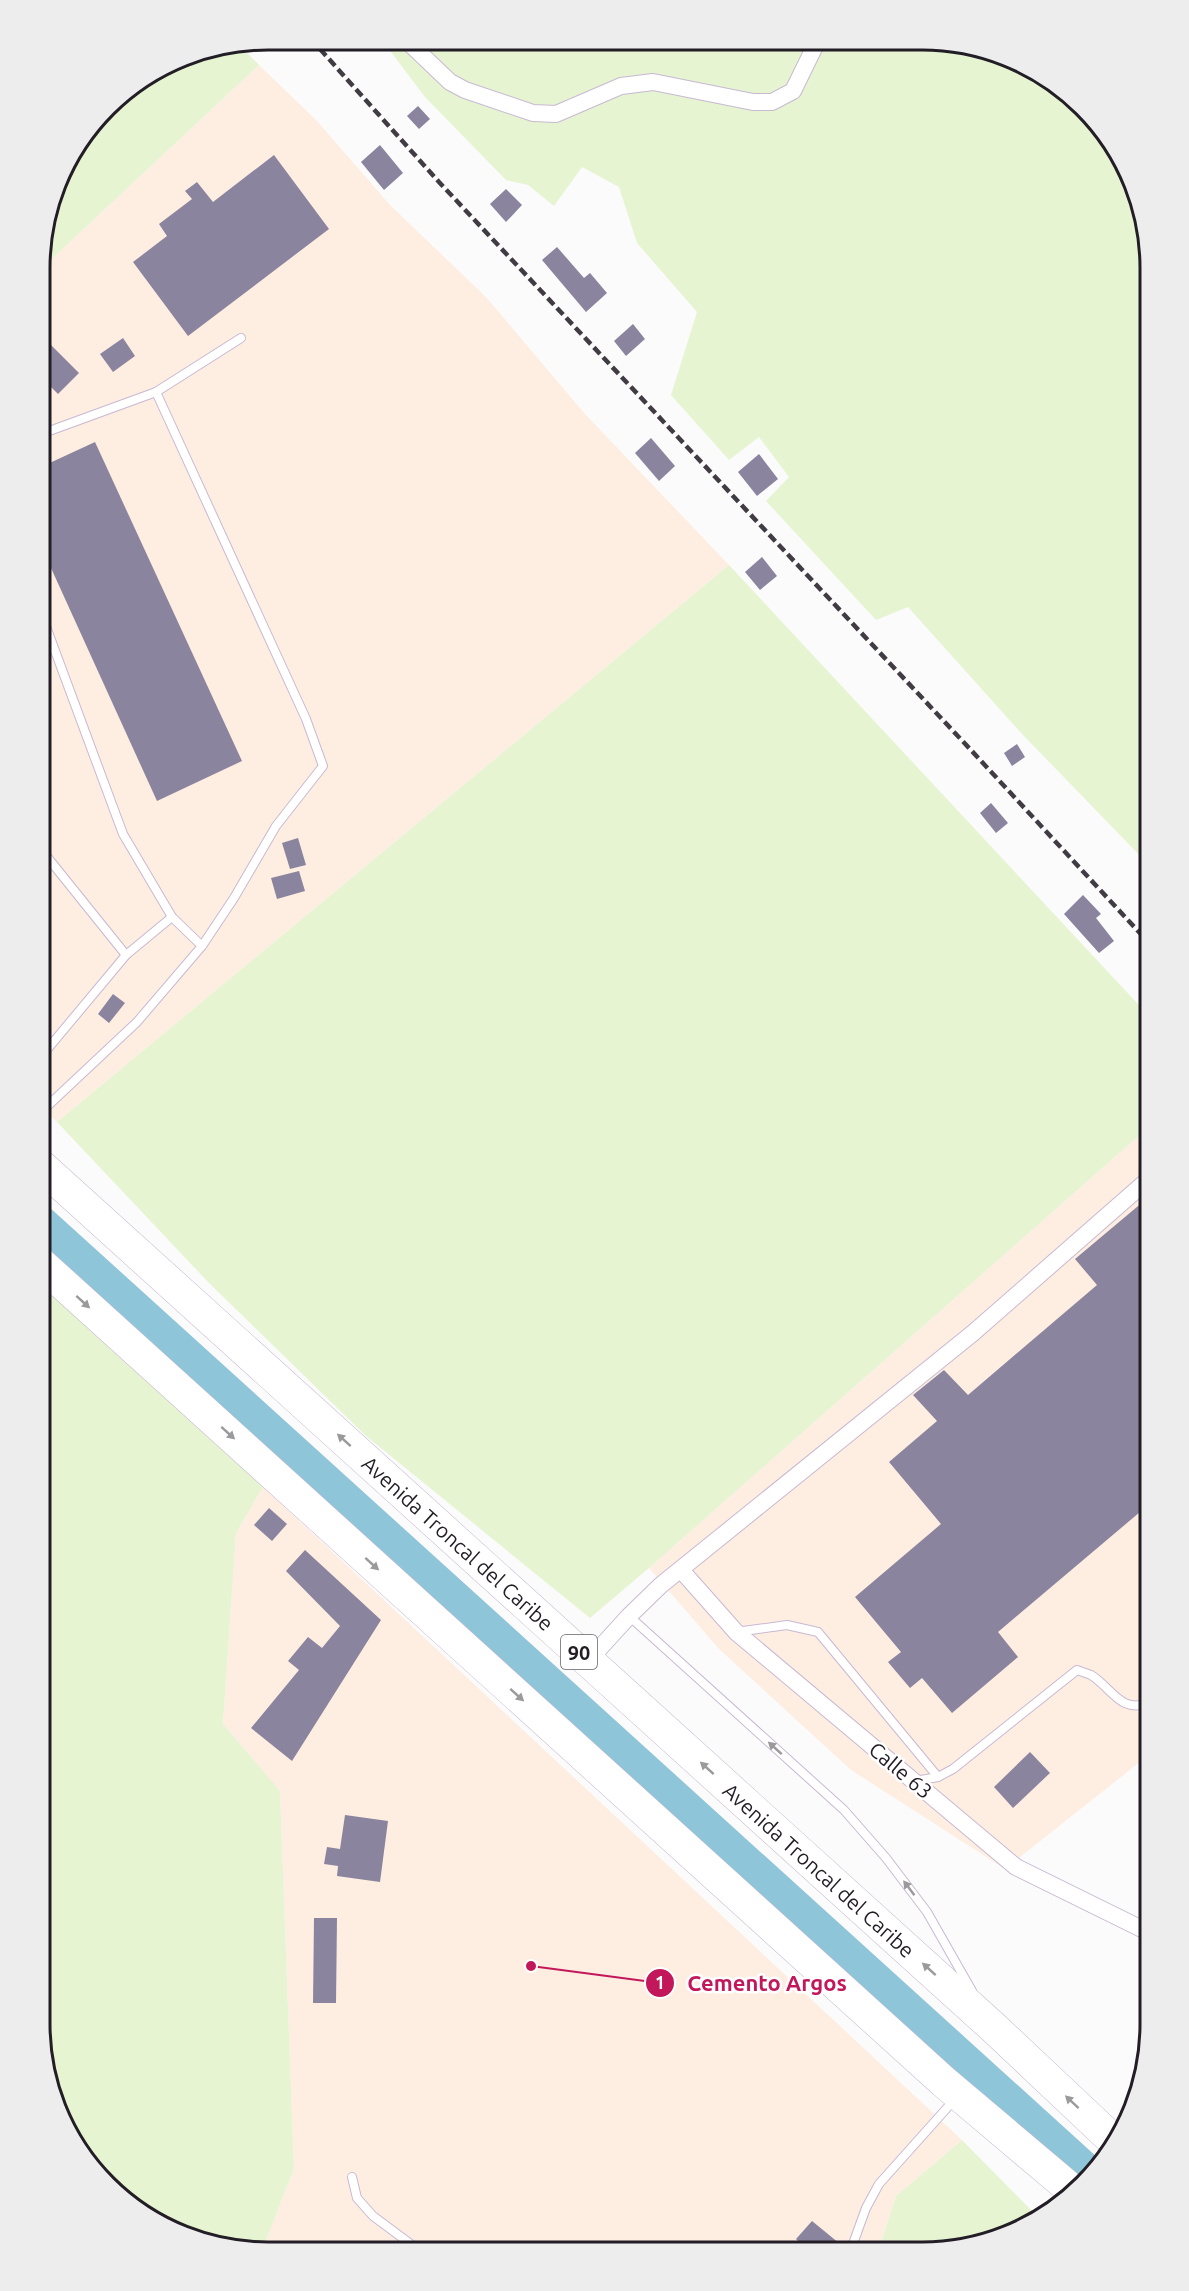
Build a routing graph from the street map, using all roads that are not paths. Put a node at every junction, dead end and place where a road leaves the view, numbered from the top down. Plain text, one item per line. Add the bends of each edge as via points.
1 (416, 50) edge
2 (813, 50) edge
3 (241, 338) dead end
4 (156, 392) junction
5 (50, 431) edge
6 (50, 640) edge
7 (50, 860) edge
8 (172, 917) junction
9 (202, 946) junction
10 (126, 955) junction
11 (50, 1046) edge
12 (50, 1104) edge
13 (50, 1174) edge
14 (1140, 1187) edge
15 (50, 1272) edge
16 (681, 1570) junction
17 (629, 1616) junction
18 (736, 1632) junction
19 (588, 1661) junction
20 (1140, 1706) edge
21 (938, 1777) junction
22 (914, 1781) junction
23 (1140, 1929) edge
24 (994, 2028) junction
25 (960, 2095) junction
26 (1108, 2136) edge
27 (352, 2177) dead end
28 (1067, 2185) edge
29 (408, 2242) edge
30 (854, 2242) edge

1 - 2 street via 450,82 465,90 533,113 556,114 621,86 653,82 753,102 772,102 793,91
3 - 4 lane
4 - 5 lane
4 - 9 lane via 306,719 323,766 276,826
6 - 8 lane via 123,834
7 - 10 lane
8 - 9 lane
8 - 10 lane
9 - 12 lane via 137,1022
10 - 11 lane
19 -> 13 highway, Avenida Troncal del Caribe / 90
14 - 16 street via 973,1333
15 -> 25 highway
16 - 17 street
16 - 18 street, Calle 63
17 - 19 street
24 -> 17 lane via 927,1912 844,1810
18 - 21 lane via 787,1625 818,1632
18 - 22 street, Calle 63
24 -> 19 highway, Avenida Troncal del Caribe / 90
20 - 21 lane via 1127,1706 1091,1675 1077,1670
21 - 22 lane
22 - 23 street, Calle 63 via 1016,1868
26 -> 24 highway, Avenida Troncal del Caribe / 90
25 - 28 highway
25 - 30 lane via 879,2184
27 - 29 lane via 357,2198 373,2216

